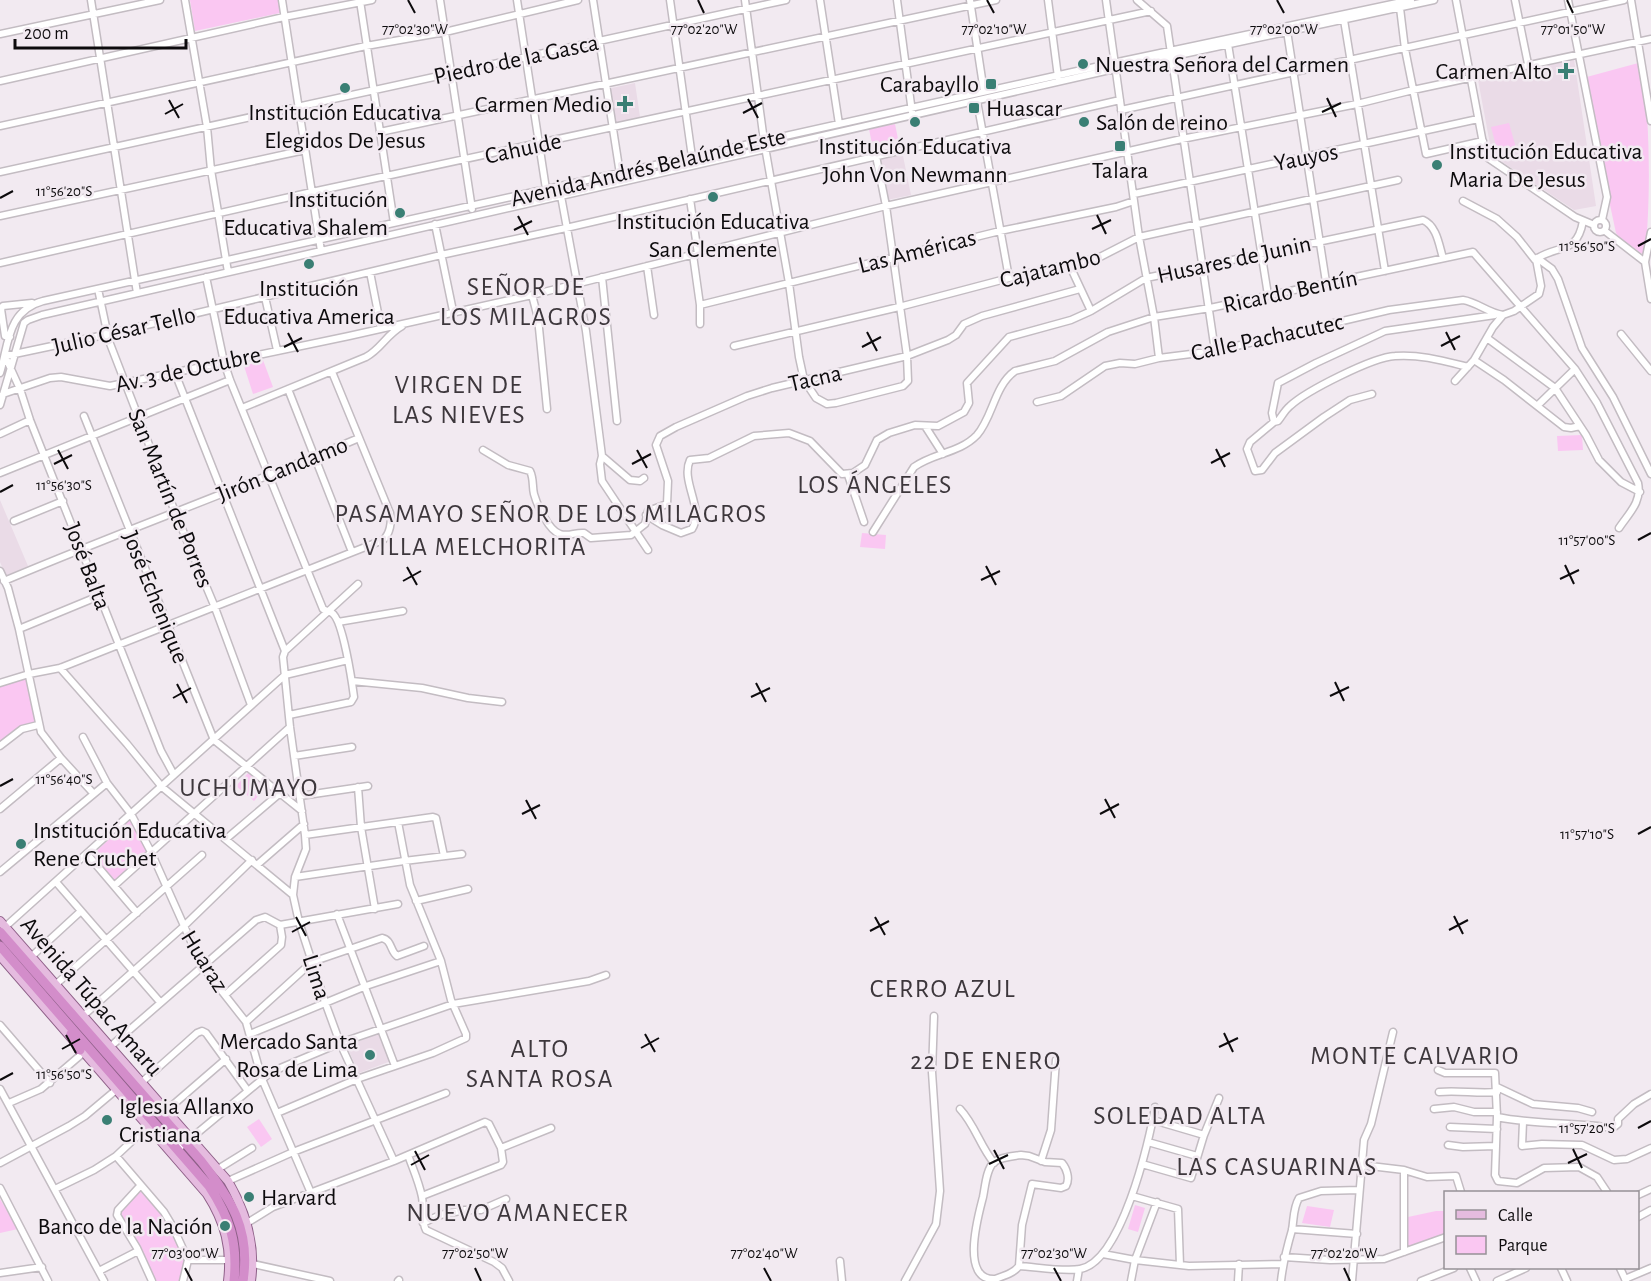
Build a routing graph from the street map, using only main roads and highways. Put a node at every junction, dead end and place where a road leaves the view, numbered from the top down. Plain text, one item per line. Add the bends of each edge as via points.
1 (2, 927) edge
2 (0, 946) edge
3 (0, 956) edge
4 (54, 986) junction
5 (70, 1026) junction
6 (82, 1052) junction
7 (184, 1143) junction
8 (228, 1281) edge
9 (234, 1281) edge
10 (243, 1281) edge
11 (251, 1281) edge

1 - 4 highway, Avenida Túpac Amaru
1 - 4 main road, Avenida Túpac Amaru via 32,956
2 - 5 highway, Avenida Túpac Amaru
3 - 6 main road, Avenida Túpac Amaru
4 - 7 highway, Avenida Túpac Amaru
4 - 7 main road, Avenida Túpac Amaru via 167,1110
5 - 6 highway
5 - 7 highway, Avenida Túpac Amaru
6 - 8 main road, Avenida Túpac Amaru via 207,1194 228,1238
7 - 9 highway, Avenida Túpac Amaru via 225,1214 235,1242
7 - 10 highway, Avenida Túpac Amaru via 223,1190 237,1217 246,1253
7 - 11 main road, Avenida Túpac Amaru via 228,1181 247,1222 253,1248

